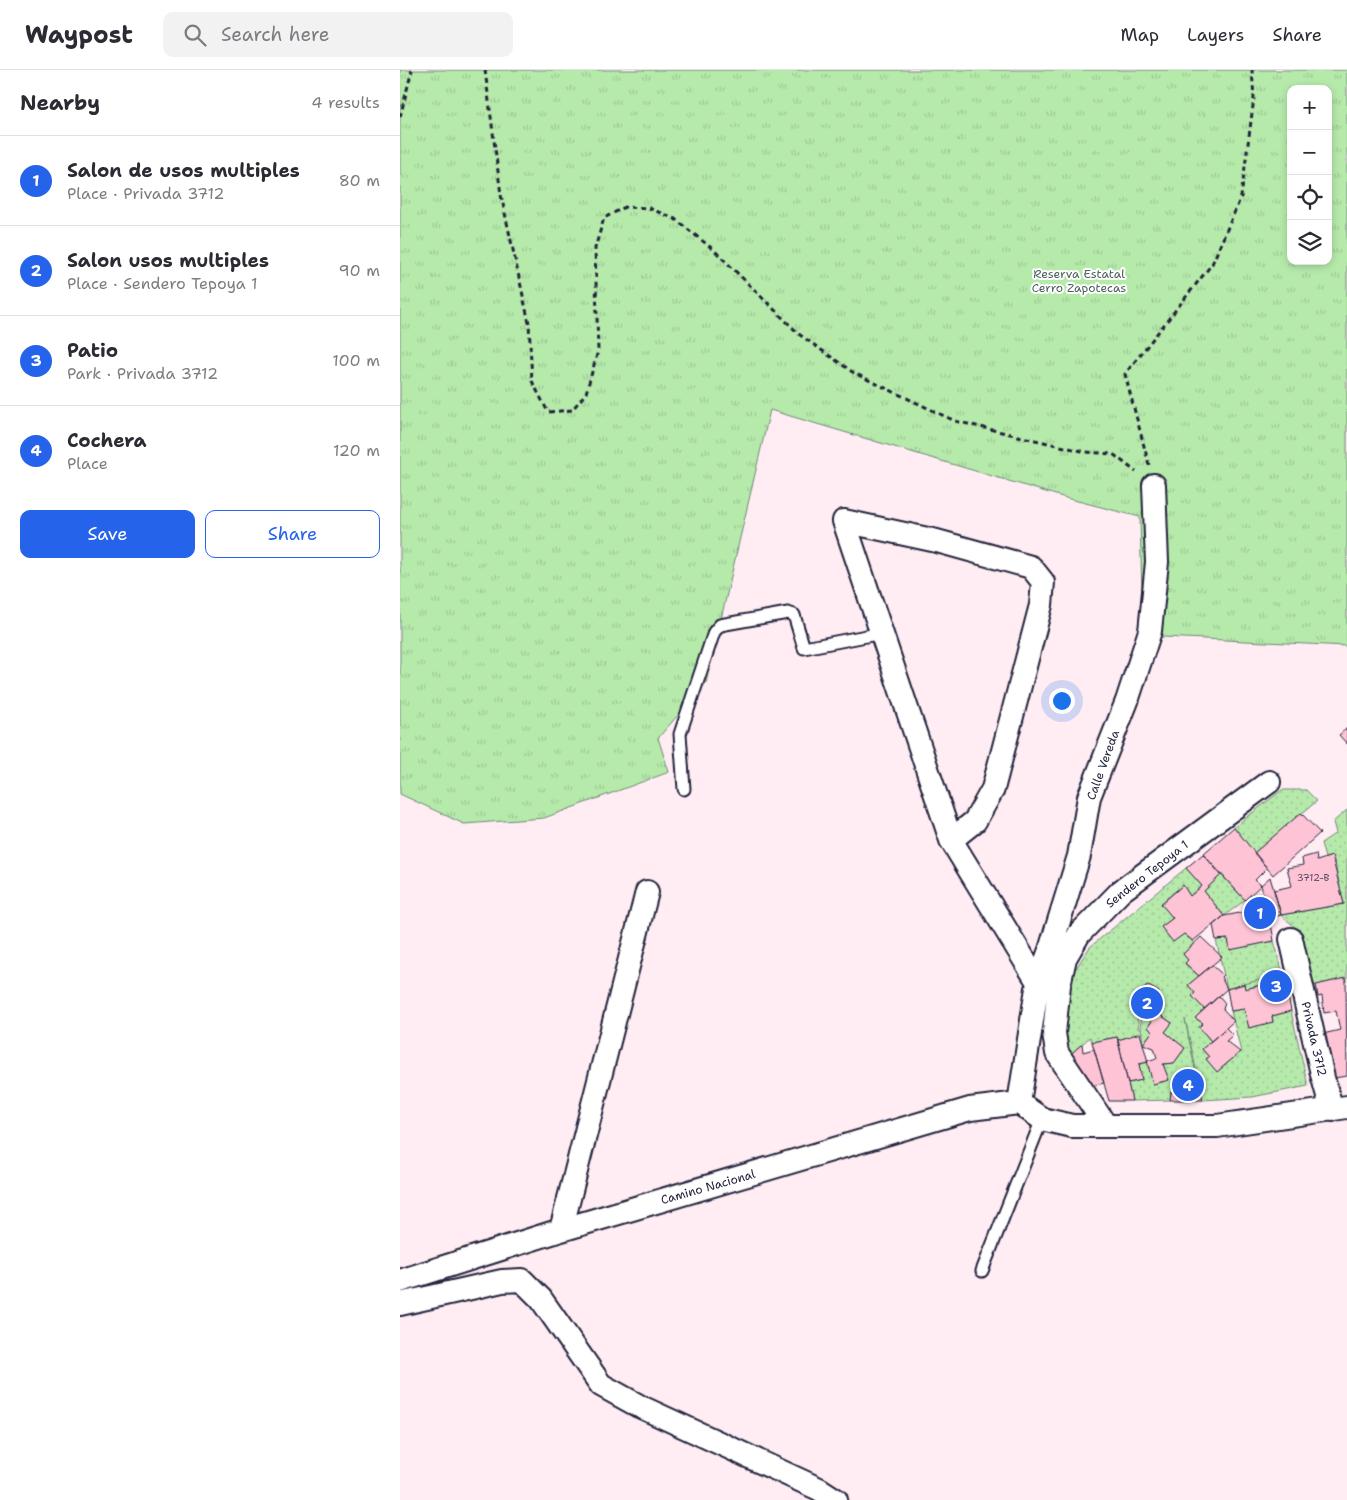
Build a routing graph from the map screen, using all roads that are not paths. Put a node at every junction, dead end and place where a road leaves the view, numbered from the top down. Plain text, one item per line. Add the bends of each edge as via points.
1 (1154, 485) road end
2 (882, 633) junction
3 (1269, 782) dead end
4 (684, 789) dead end
5 (951, 840) junction
6 (647, 892) dead end
7 (1291, 939) dead end
8 (1038, 982) junction
9 (1019, 1103) junction
10 (1340, 1109) edge
11 (1042, 1119) junction
12 (1106, 1126) junction
13 (561, 1230) junction
14 (982, 1271) dead end
15 (400, 1281) edge
16 (400, 1304) edge
17 (836, 1500) edge

1 - 8 street, Calle Vereda via 1158,562 1150,631 1089,797 1079,856
2 - 4 lane via 804,648 794,615 720,625 714,632 680,734
2 - 5 street
2 - 5 street via 844,520 1031,567 1043,582 1041,605 993,789 975,821
3 - 12 street, Sendero Tepoya 1 via 1121,891 1079,934 1065,958 1054,1033 1057,1053
5 - 8 street
6 - 13 street
7 - 10 street, Privada 3712 via 1322,1078
8 - 9 street, Calle Vereda
9 - 11 street
9 - 13 street, Camino Nacional via 970,1110
10 - 12 street via 1217,1126
11 - 12 street via 1072,1126
11 - 14 lane
13 - 15 street, Camino Nacional
16 - 17 street via 502,1281 522,1280 541,1298 601,1385

